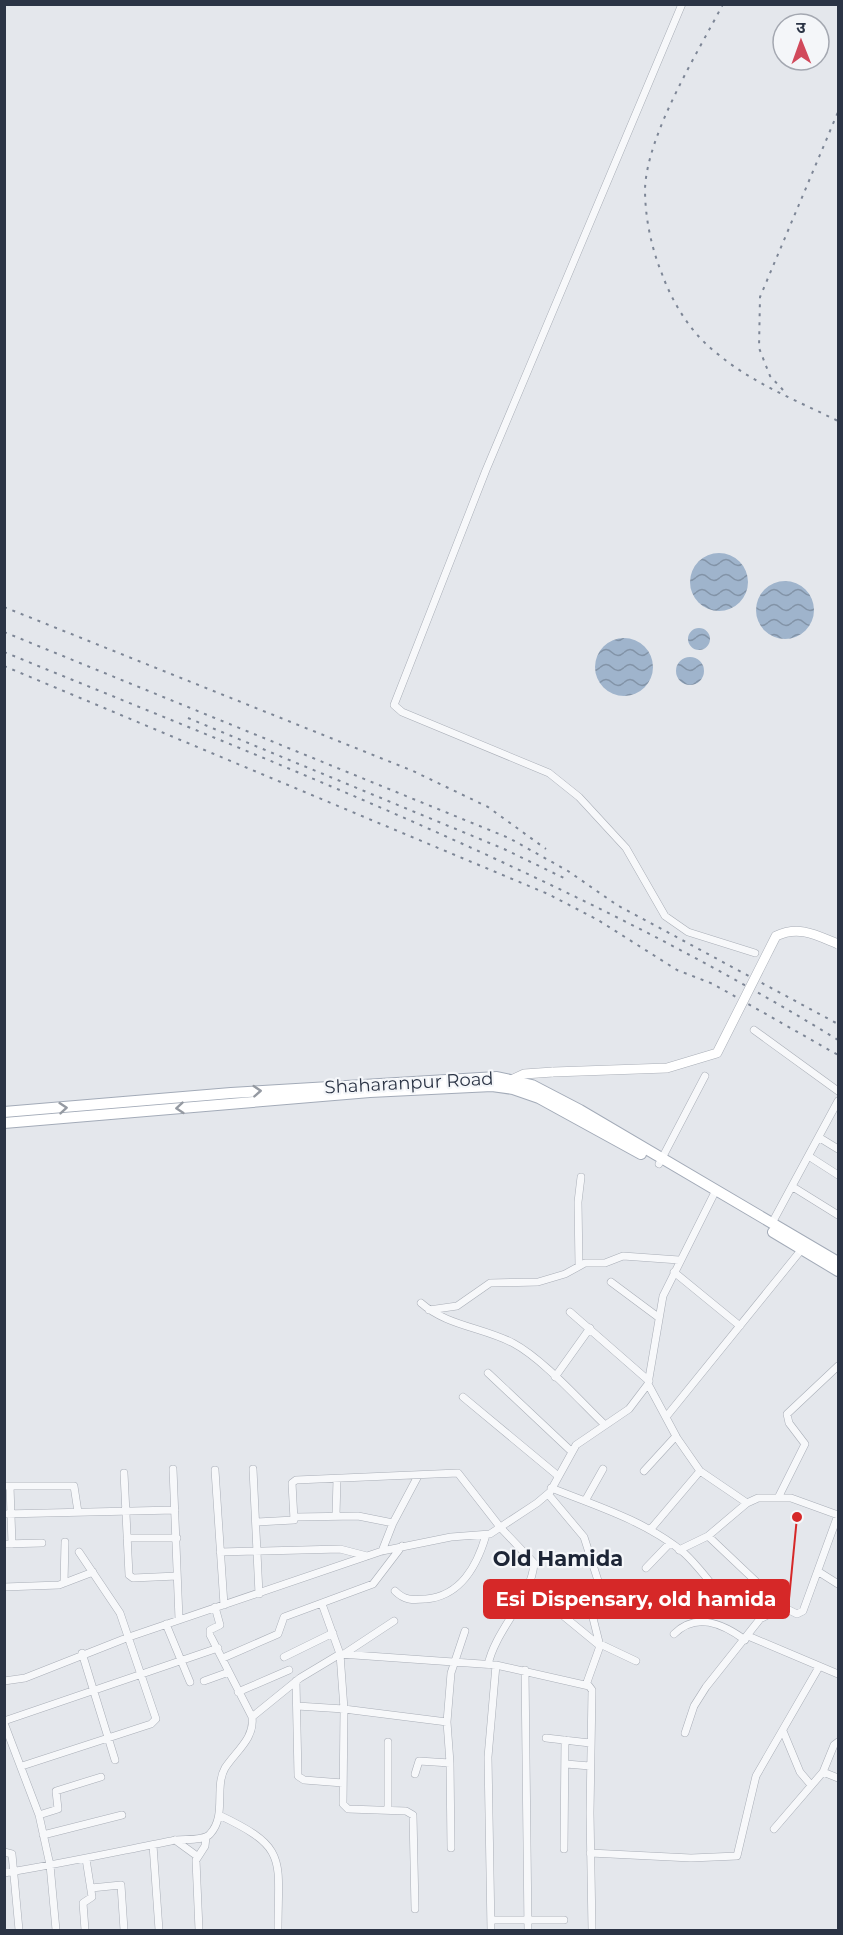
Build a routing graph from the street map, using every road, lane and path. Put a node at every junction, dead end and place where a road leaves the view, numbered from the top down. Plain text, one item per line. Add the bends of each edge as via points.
1 (682, 4) edge
2 (838, 944) edge
3 (755, 953) dead end
4 (754, 1030) dead end
5 (705, 1076) dead end
6 (505, 1083) junction
7 (838, 1091) edge
8 (838, 1101) edge
9 (4, 1112) edge
10 (4, 1123) edge
11 (820, 1138) junction
12 (838, 1149) edge
13 (810, 1157) junction
14 (661, 1161) junction
15 (838, 1175) edge
16 (582, 1178) dead end
17 (793, 1187) junction
18 (714, 1193) junction
19 (838, 1215) edge
20 (772, 1223) junction
21 (802, 1249) junction
22 (680, 1260) junction
23 (838, 1262) edge
24 (579, 1266) junction
25 (838, 1271) edge
26 (674, 1272) junction
27 (610, 1282) dead end
28 (421, 1303) dead end
29 (429, 1310) junction
30 (570, 1312) dead end
31 (658, 1317) junction
32 (740, 1326) junction
33 (590, 1328) junction
34 (838, 1365) edge
35 (488, 1373) dead end
36 (555, 1377) junction
37 (649, 1383) junction
38 (463, 1397) dead end
39 (666, 1417) junction
40 (605, 1425) junction
41 (676, 1436) junction
42 (571, 1450) junction
43 (173, 1469) dead end
44 (253, 1469) dead end
45 (603, 1469) dead end
46 (215, 1470) dead end
47 (644, 1471) dead end
48 (700, 1471) junction
49 (124, 1473) dead end
50 (557, 1475) junction
51 (418, 1476) junction
52 (336, 1479) junction
53 (8, 1486) edge
54 (550, 1491) junction
55 (779, 1497) junction
56 (585, 1501) junction
57 (747, 1503) junction
58 (125, 1510) junction
59 (175, 1510) junction
60 (78, 1512) junction
61 (7, 1514) edge
62 (336, 1515) junction
63 (838, 1515) edge
64 (296, 1517) junction
65 (257, 1522) junction
66 (393, 1523) junction
67 (500, 1527) junction
68 (650, 1530) junction
69 (486, 1535) junction
70 (708, 1536) junction
71 (127, 1538) junction
72 (177, 1538) junction
73 (65, 1542) dead end
74 (42, 1543) dead end
75 (8, 1544) edge
76 (669, 1544) junction
77 (402, 1546) junction
78 (258, 1550) junction
79 (680, 1550) junction
80 (382, 1551) junction
81 (78, 1552) dead end
82 (220, 1552) junction
83 (367, 1556) junction
84 (646, 1568) dead end
85 (93, 1572) junction
86 (819, 1572) junction
87 (177, 1576) junction
88 (64, 1583) junction
89 (838, 1584) edge
90 (4, 1587) edge
91 (396, 1591) dead end
92 (259, 1594) junction
93 (520, 1598) junction
94 (322, 1604) junction
95 (224, 1605) junction
96 (215, 1607) junction
97 (783, 1607) junction
98 (731, 1608) dead end
99 (180, 1619) junction
100 (394, 1621) dead end
101 (166, 1624) junction
102 (465, 1631) dead end
103 (333, 1633) junction
104 (674, 1634) dead end
105 (129, 1637) junction
106 (746, 1638) junction
107 (600, 1645) junction
108 (218, 1648) junction
109 (82, 1653) junction
110 (342, 1654) junction
111 (284, 1657) dead end
112 (222, 1658) junction
113 (636, 1661) dead end
114 (181, 1662) junction
115 (454, 1662) junction
116 (492, 1665) junction
117 (819, 1667) junction
118 (289, 1670) dead end
119 (525, 1670) junction
120 (230, 1672) junction
121 (838, 1674) edge
122 (142, 1676) junction
123 (4, 1681) edge
124 (204, 1681) dead end
125 (296, 1681) junction
126 (190, 1682) dead end
127 (586, 1685) junction
128 (95, 1692) junction
129 (238, 1692) junction
130 (297, 1706) junction
131 (344, 1709) junction
132 (252, 1718) junction
133 (4, 1722) edge
134 (447, 1722) junction
135 (783, 1731) junction
136 (685, 1733) dead end
137 (110, 1737) junction
138 (546, 1738) dead end
139 (566, 1740) junction
140 (388, 1742) dead end
141 (838, 1742) edge
142 (590, 1743) junction
143 (116, 1760) dead end
144 (450, 1763) junction
145 (566, 1764) junction
146 (21, 1766) junction
147 (590, 1766) junction
148 (823, 1772) junction
149 (415, 1774) dead end
150 (101, 1777) dead end
151 (838, 1778) edge
152 (343, 1783) junction
153 (811, 1785) junction
154 (388, 1810) junction
155 (39, 1815) junction
156 (122, 1815) dead end
157 (219, 1815) junction
158 (774, 1829) dead end
159 (43, 1835) junction
160 (206, 1837) junction
161 (175, 1840) junction
162 (153, 1845) junction
163 (451, 1848) dead end
164 (564, 1849) dead end
165 (4, 1852) edge
166 (590, 1853) junction
167 (197, 1856) junction
168 (86, 1859) junction
169 (50, 1865) junction
170 (14, 1871) junction
171 (4, 1873) edge
172 (91, 1888) junction
173 (415, 1909) dead end
174 (491, 1920) junction
175 (528, 1920) junction
176 (564, 1920) dead end
177 (19, 1930) edge
178 (56, 1930) edge
179 (85, 1930) edge
180 (124, 1930) edge
181 (159, 1930) edge
182 (199, 1930) edge
183 (278, 1930) edge
184 (491, 1930) edge
185 (528, 1930) edge
186 (592, 1930) edge

1 - 3 street via 486,470 394,705 549,773 579,797 626,848 665,916 688,932
2 - 6 main road, bridge via 802,930 776,936 717,1053 667,1068 524,1074
4 - 7 street
5 - 14 street
9 -> 6 main road, Shaharanpur Road via 473,1076
6 -> 10 main road, Shaharanpur Road
6 - 14 main road, Shaharanpur Road
8 - 11 street
11 - 12 street
11 - 13 street
13 - 15 street
13 - 17 street
14 - 18 main road, Shaharanpur Road
16 - 24 street via 578,1202
17 - 19 street
17 - 20 street
18 - 20 main road, Shaharanpur Road
18 - 21 main road, Shaharanpur Road
18 - 22 street
20 - 23 main road, Shaharanpur Road
21 - 25 main road, Shaharanpur Road
21 - 32 street
22 - 24 street via 623,1256
22 - 26 street
24 - 29 street via 538,1282 490,1282 457,1306
26 - 31 street
26 - 32 street
27 - 31 street
28 - 29 street
29 - 36 street via 511,1342
30 - 33 street
31 - 37 street
32 - 39 street
33 - 36 street
33 - 37 street
34 - 55 street via 787,1414 805,1444
35 - 42 street
36 - 40 street
37 - 39 street
37 - 40 street via 629,1408
38 - 50 street
39 - 41 street
40 - 42 street
41 - 47 street
41 - 48 street
42 - 50 street
43 - 59 street
44 - 65 street
45 - 56 street
46 - 82 street
48 - 57 street
48 - 68 street
49 - 58 street
50 - 54 street
51 - 52 street
51 - 66 street
51 - 67 street via 458,1473
52 - 62 street
52 - 64 street via 293,1481
53 - 60 street via 74,1486
53 - 61 street
54 - 56 street
54 - 67 street
54 - 107 street via 585,1538 601,1590 593,1618
55 - 57 street
55 - 63 street via 800,1500
56 - 68 street
57 - 70 street
58 - 59 street
58 - 60 street
58 - 71 street
59 - 72 street
60 - 61 street
61 - 75 street
62 - 64 street
62 - 66 street
63 - 86 street
64 - 65 street via 293,1521
65 - 78 street
66 - 80 street
67 - 69 street
67 - 93 street via 534,1563
68 - 76 street
69 - 77 street
69 - 91 street via 469,1573 445,1595 409,1600
70 - 79 street
70 - 97 street
71 - 72 street
71 - 87 street via 130,1577
72 - 87 street
73 - 88 street
74 - 75 street
76 - 79 street
76 - 84 street
77 - 80 street
77 - 94 street via 373,1584
78 - 82 street
78 - 83 street via 340,1550
78 - 92 street
79 - 98 street
80 - 83 street
81 - 85 street
82 - 95 street
83 - 92 street
85 - 88 street
85 - 105 street via 116,1606
86 - 89 street
86 - 97 street via 802,1614
87 - 99 street
88 - 90 street
92 - 95 street
93 - 107 street via 544,1611 555,1609
93 - 116 street via 493,1646
94 - 103 street
94 - 112 street via 284,1617 278,1634
95 - 96 street
96 - 99 street
96 - 108 street via 220,1625 210,1632
97 - 106 street via 760,1619
99 - 101 street
100 - 110 street
101 - 105 street
101 - 114 street
102 - 115 street
103 - 110 street
103 - 111 street
104 - 106 street via 688,1622 698,1622 729,1629
105 - 109 street
105 - 122 street
106 - 117 street
106 - 136 street via 706,1687 694,1706
107 - 113 street
107 - 127 street
108 - 112 street
108 - 114 street
109 - 123 street via 25,1678
109 - 128 street
110 - 115 street
110 - 125 street
110 - 131 street
112 - 120 street
114 - 122 street
114 - 126 street
115 - 116 street
115 - 134 street
116 - 119 street
116 - 174 street via 488,1757
117 - 121 street
117 - 135 street
118 - 129 street
119 - 127 street
119 - 175 street
120 - 124 street
120 - 129 street
122 - 128 street
122 - 137 street via 156,1719
125 - 130 street
125 - 132 street
127 - 142 street via 592,1690
128 - 133 street
128 - 137 street
129 - 132 street
130 - 131 street
130 - 152 street via 298,1776 304,1780
131 - 134 street
131 - 152 street
132 - 157 street via 252,1731 223,1774
133 - 146 street
134 - 144 street
135 - 153 street via 800,1772
135 - 166 street via 753,1784 736,1857
137 - 143 street
137 - 146 street
138 - 139 street
139 - 142 street
139 - 145 street
140 - 154 street
141 - 148 street
142 - 147 street
144 - 149 street via 419,1761
144 - 163 street
145 - 147 street
145 - 164 street
146 - 155 street
147 - 166 street
148 - 151 street
148 - 153 street
150 - 155 street via 56,1791 58,1809
152 - 154 street via 345,1808
153 - 158 street
154 - 173 street via 409,1812 414,1818
155 - 159 street
156 - 159 street
157 - 160 street
157 - 183 street via 259,1836 271,1849 278,1867
159 - 169 street
160 - 161 street
160 - 167 street
161 - 162 street
161 - 167 street
162 - 168 street
162 - 181 street
165 - 170 street via 12,1854
166 - 186 street
167 - 182 street
168 - 169 street
168 - 172 street
169 - 170 street
169 - 178 street
170 - 171 street
170 - 177 street
172 - 179 street via 92,1899 83,1903
172 - 180 street via 121,1885
174 - 175 street
174 - 184 street
175 - 176 street
175 - 185 street

